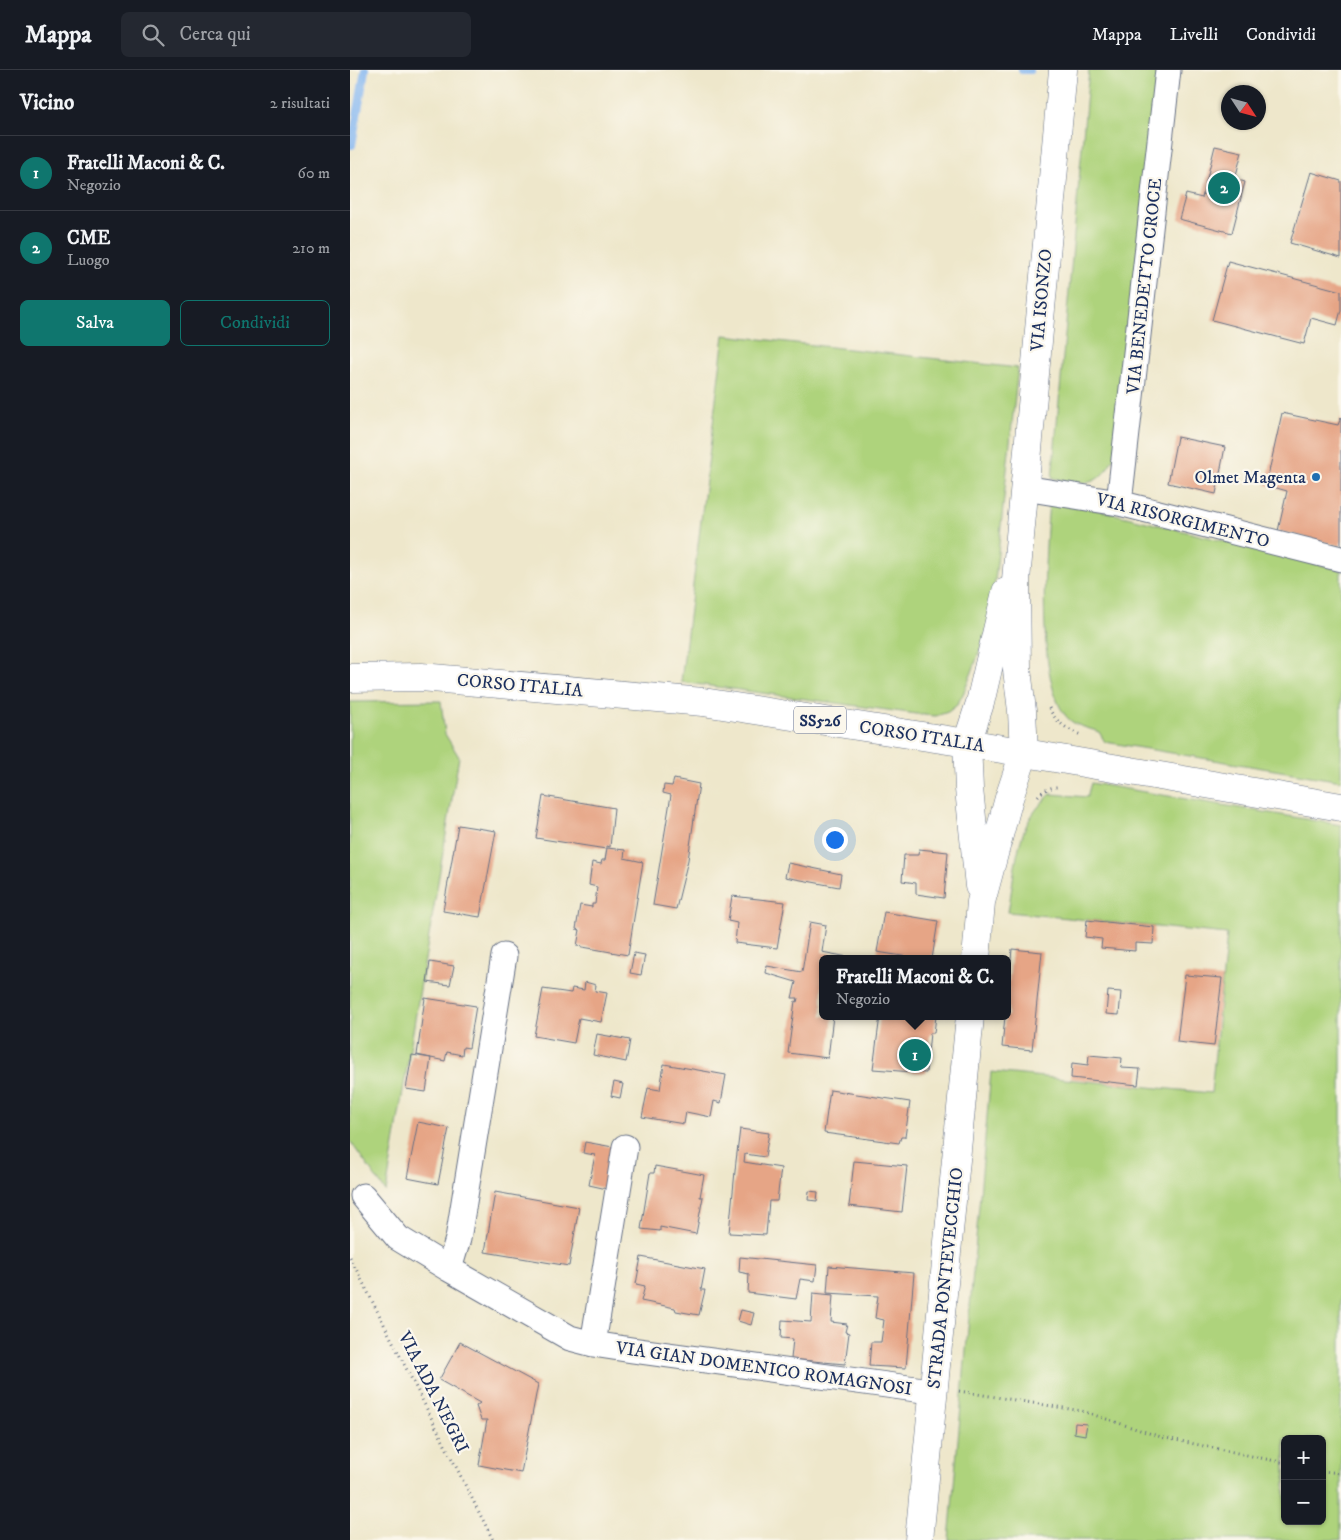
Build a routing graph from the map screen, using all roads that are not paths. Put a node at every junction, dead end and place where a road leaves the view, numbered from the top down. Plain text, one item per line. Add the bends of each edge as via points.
1 (1063, 70) edge
2 (1168, 70) edge
3 (1024, 488) junction
4 (1119, 502) junction
5 (1020, 531) junction
6 (1341, 559) edge
7 (350, 678) edge
8 (967, 743) junction
9 (1024, 753) junction
10 (1341, 807) edge
11 (981, 902) junction
12 (976, 955) edge
13 (504, 956) dead end
14 (970, 1020) edge
15 (625, 1147) dead end
16 (363, 1196) dead end
17 (449, 1269) junction
18 (593, 1344) junction
19 (934, 1385) junction
20 (919, 1540) edge

1 - 3 street, VIA ISONZO
2 - 4 street, VIA BENEDETTO CROCE
3 - 4 street, VIA RISORGIMENTO
3 - 5 street, VIA ISONZO
4 - 6 street, VIA RISORGIMENTO
5 - 8 street, VIA ISONZO via 980,703
5 - 9 street, VIA ISONZO via 1016,580 1017,668
7 - 8 street, CORSO ITALIA / SS526 via 421,677 703,702
8 - 9 street, CORSO ITALIA / SS526
8 - 11 street
9 - 10 street, CORSO ITALIA / SS526
9 - 11 street
11 - 12 street
13 - 17 street via 458,1239
14 - 19 street, STRADA PONTEVECCHIO
15 - 18 street, VIA GIAN DOMENICO ROMAGNOSI
16 - 17 street, VIA GIAN DOMENICO ROMAGNOSI via 398,1238
17 - 18 street, VIA GIAN DOMENICO ROMAGNOSI via 570,1338
18 - 19 street, VIA GIAN DOMENICO ROMAGNOSI via 923,1390
19 - 20 street, STRADA PONTEVECCHIO

